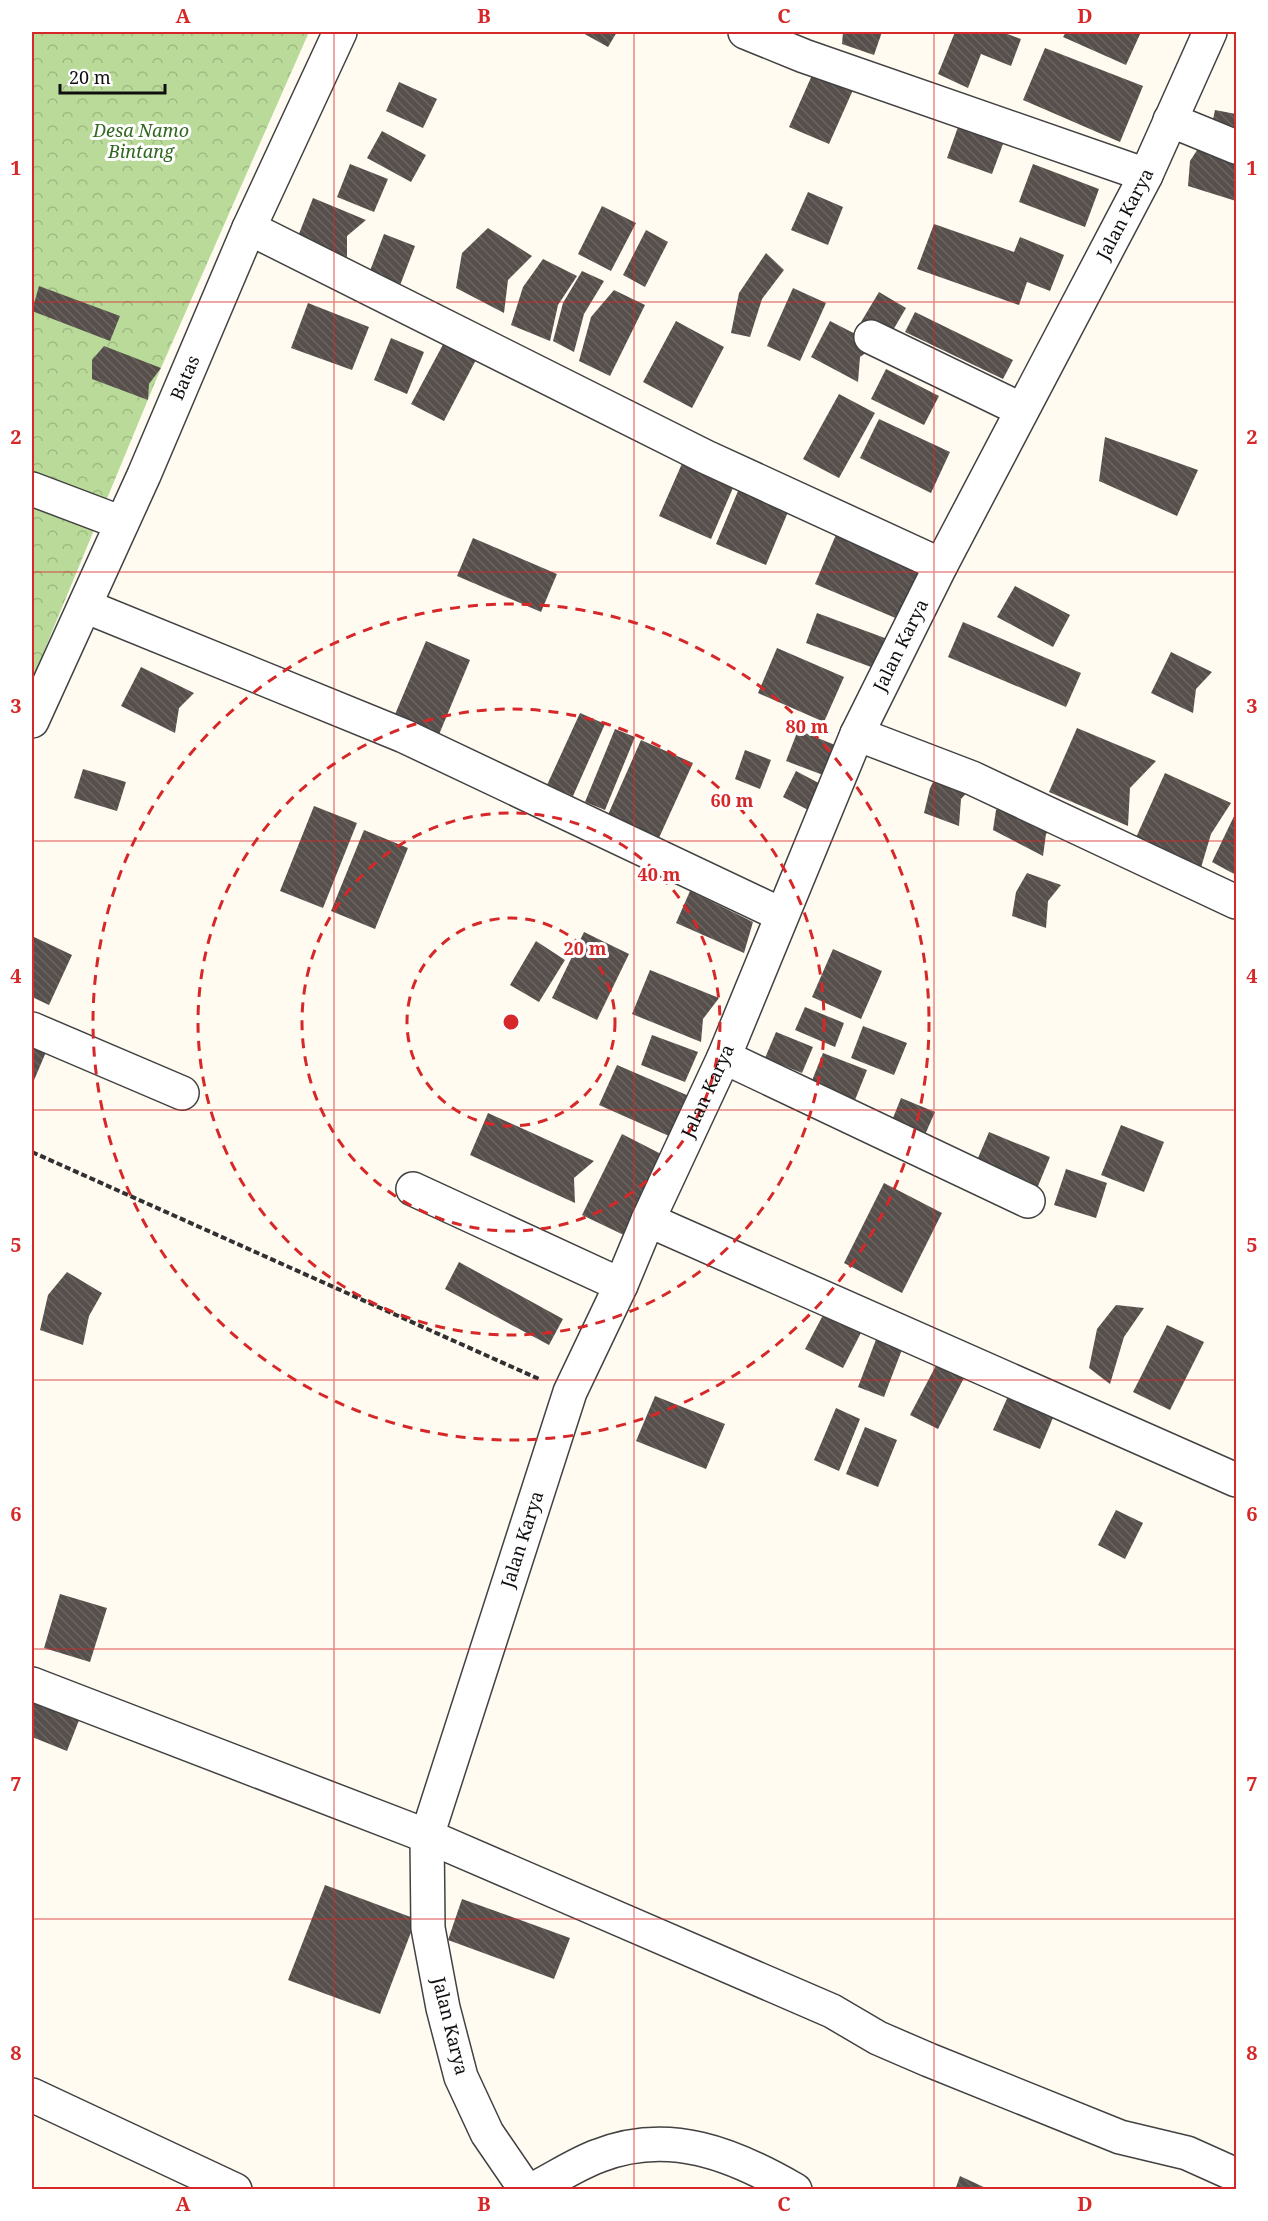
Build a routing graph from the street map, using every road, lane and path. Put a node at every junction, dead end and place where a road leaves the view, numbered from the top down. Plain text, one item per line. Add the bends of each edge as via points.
1 (340, 32) edge
2 (745, 32) edge
3 (1210, 32) edge
4 (1170, 120) junction
5 (1236, 147) edge
6 (1146, 175) junction
7 (249, 228) junction
8 (871, 337) dead end
9 (1022, 411) junction
10 (32, 489) edge
11 (123, 523) junction
12 (941, 565) junction
13 (85, 606) junction
14 (32, 722) edge
15 (857, 734) junction
16 (1236, 902) edge
17 (782, 915) junction
18 (32, 1029) edge
19 (723, 1058) junction
20 (182, 1093) dead end
21 (32, 1152) edge
22 (413, 1189) dead end
23 (1028, 1201) dead end
24 (648, 1220) junction
25 (621, 1285) junction
26 (570, 1392) junction
27 (1236, 1480) edge
28 (32, 1684) edge
29 (427, 1836) junction
30 (32, 2095) edge
31 (1236, 2175) edge
32 (235, 2190) edge
33 (526, 2190) edge
34 (532, 2190) edge
35 (795, 2190) edge

1 - 7 street, Batas
2 - 6 street
3 - 4 street, Jalan Karya
4 - 5 street
4 - 6 street, Jalan Karya
6 - 9 street, Jalan Karya
7 - 11 street, Batas
7 - 12 street via 706,457
8 - 9 street
9 - 12 street, Jalan Karya
10 - 11 street
11 - 13 street, Batas
12 - 15 street, Jalan Karya
13 - 14 street, Batas
13 - 17 street via 405,736
15 - 16 street via 972,778
15 - 17 street, Jalan Karya
17 - 19 street, Jalan Karya
18 - 20 street
19 - 23 street
19 - 24 street, Jalan Karya
21 - 26 path
22 - 25 street
24 - 25 street, Jalan Karya
24 - 27 street
25 - 26 street, Jalan Karya
26 - 29 street, Jalan Karya
28 - 29 street
29 - 31 street via 831,2011 878,2038 929,2060 1120,2137 1187,2153
29 - 33 street, Jalan Karya via 429,1928 443,2008 461,2077 488,2133
30 - 32 street
34 - 35 street via 605,2153 645,2144 675,2144 726,2155

